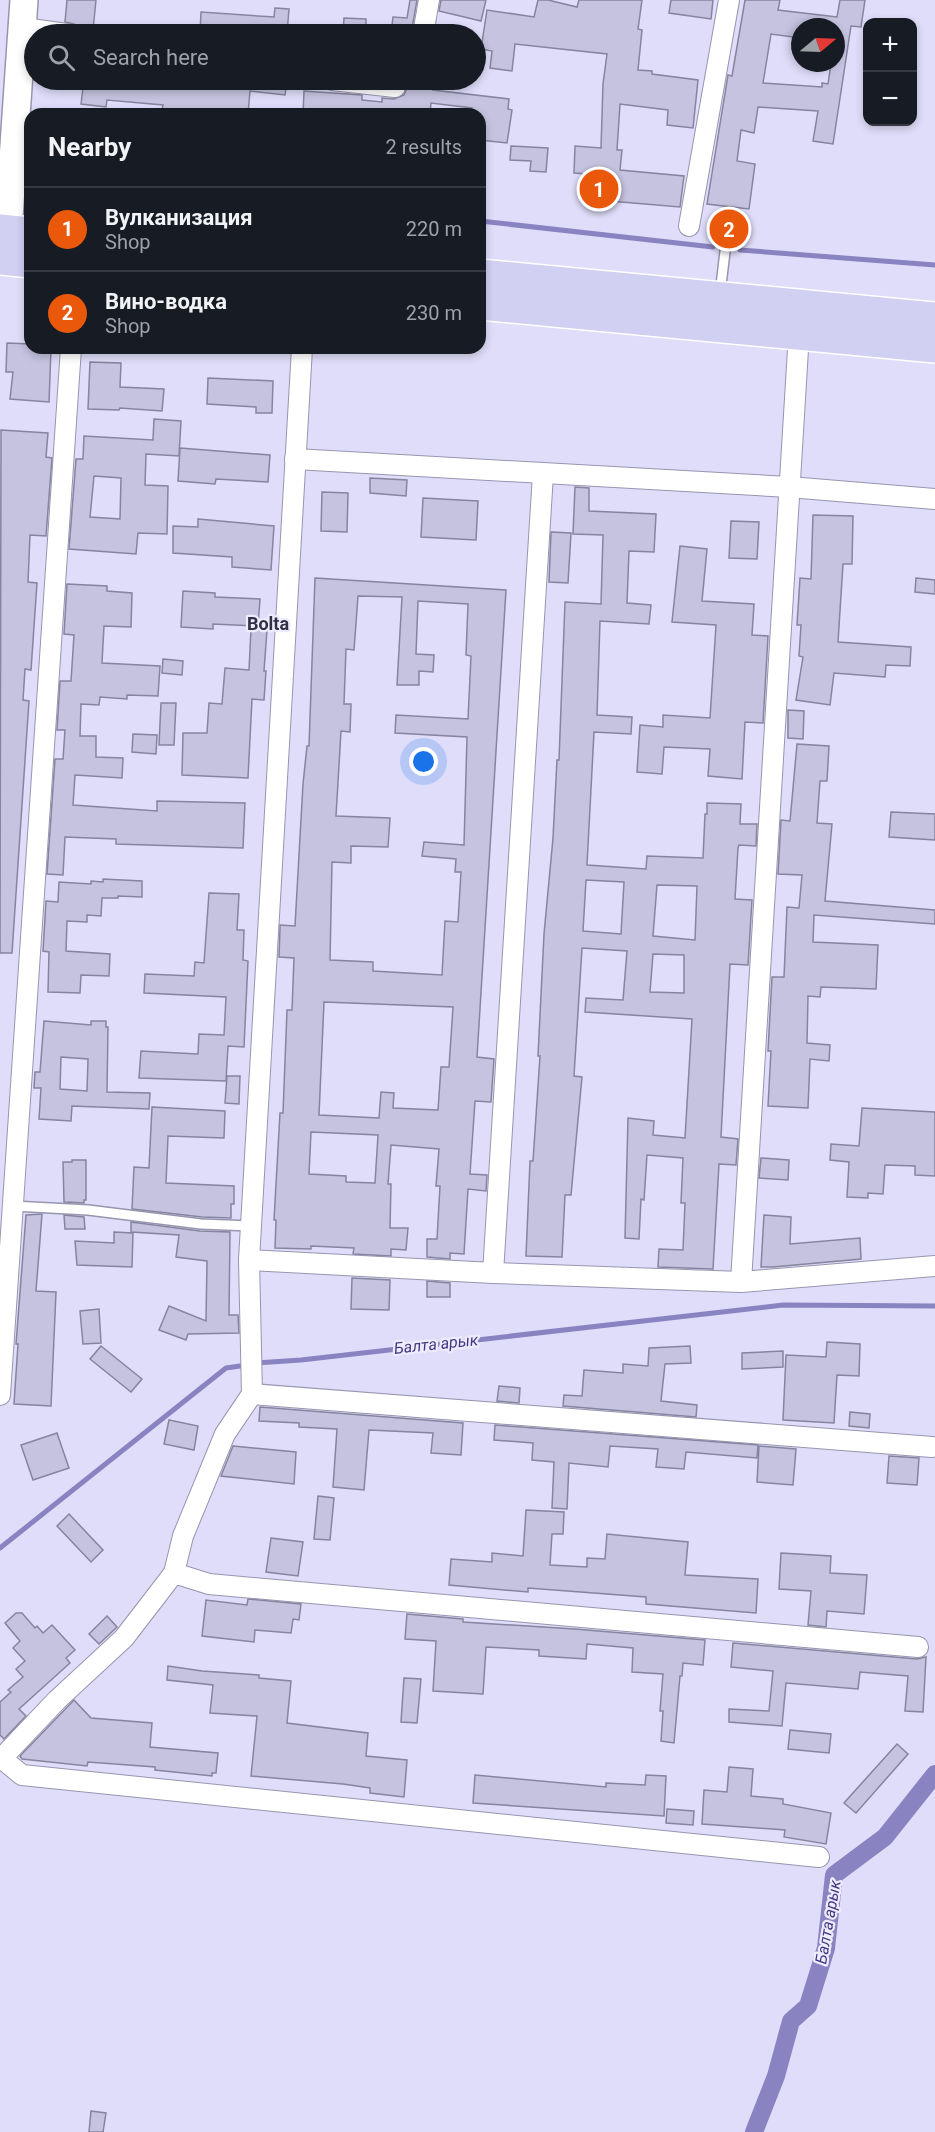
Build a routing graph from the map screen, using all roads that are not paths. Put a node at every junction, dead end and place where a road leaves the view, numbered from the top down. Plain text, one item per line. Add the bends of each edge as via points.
1 (24, 0) edge
2 (429, 0) edge
3 (729, 0) edge
4 (425, 24) edge
5 (23, 28) joint
6 (689, 226) dead end
7 (728, 226) dead end
8 (10, 239) edge
9 (24, 254) edge
10 (486, 277) edge
11 (719, 299) junction
12 (486, 304) edge
13 (935, 319) edge
14 (799, 333) junction
15 (935, 346) edge
16 (70, 354) edge
17 (302, 354) edge
18 (296, 459) junction
19 (543, 474) junction
20 (789, 487) junction
21 (935, 498) edge
22 (13, 1206) junction
23 (251, 1226) junction
24 (5, 1245) edge
25 (249, 1260) junction
26 (935, 1266) edge
27 (493, 1273) junction
28 (741, 1282) junction
29 (252, 1394) junction
30 (0, 1395) edge
31 (932, 1447) dead end
32 (174, 1573) junction
33 (918, 1647) dead end
34 (1, 1759) edge
35 (819, 1857) dead end

1 - 5 street
2 - 4 street
3 - 6 street
5 - 8 street
7 - 11 lane
8 - 9 highway
10 - 11 highway
11 - 13 highway
12 - 14 highway
14 - 15 highway
14 - 20 street
16 - 22 street
17 - 18 street
18 - 19 street
18 - 23 street
19 - 20 street
19 - 27 street
20 - 21 street
20 - 28 street
22 - 23 lane
22 - 24 street
23 - 25 street
24 - 30 street
25 - 27 street
25 - 29 street
26 - 28 street
27 - 28 street
29 - 31 street
29 - 32 street via 225,1434 183,1536
32 - 33 street via 209,1584
32 - 34 street via 124,1638
34 - 35 street via 22,1775

